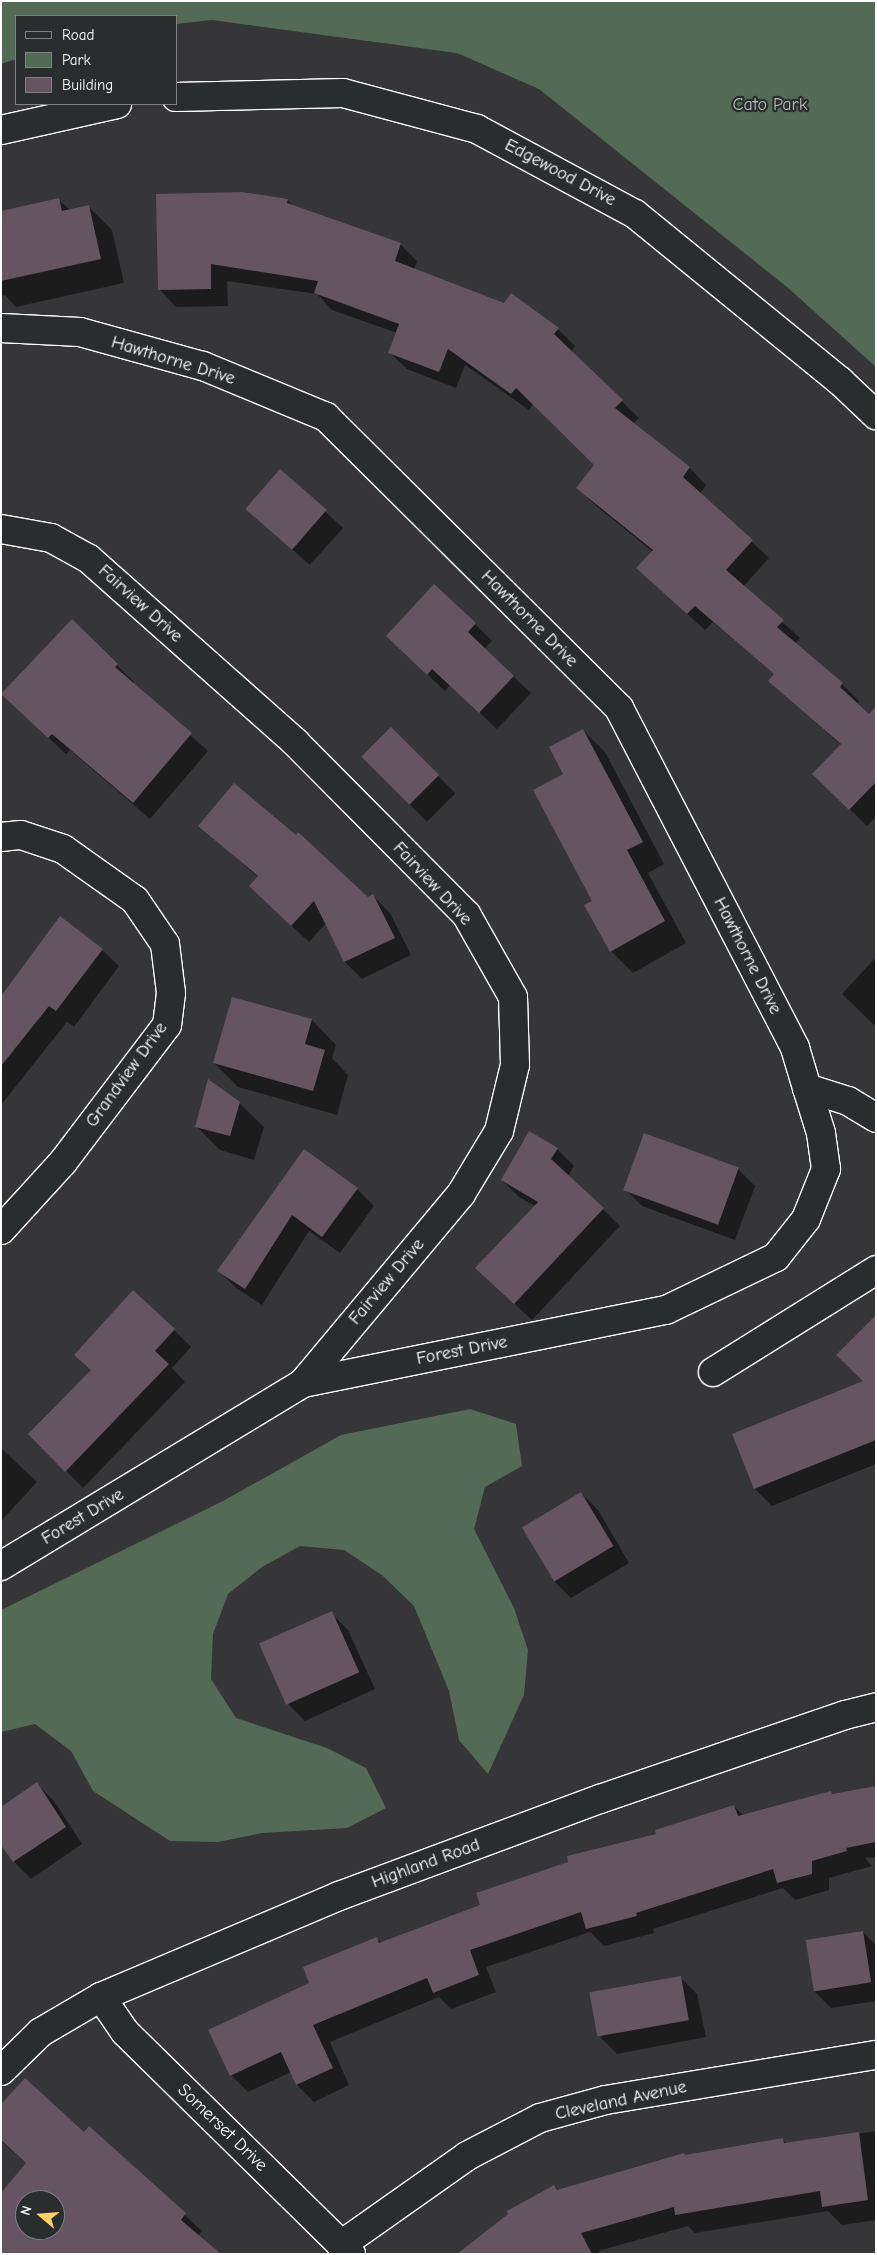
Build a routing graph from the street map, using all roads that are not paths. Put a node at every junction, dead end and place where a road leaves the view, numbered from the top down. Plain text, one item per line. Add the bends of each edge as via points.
1 (178, 97) edge
2 (113, 105) edge
3 (1, 130) edge
4 (1, 328) edge
5 (876, 415) edge
6 (1, 529) edge
7 (1, 837) edge
8 (807, 1088) junction
9 (876, 1118) edge
10 (1, 1230) edge
11 (876, 1270) edge
12 (713, 1372) dead end
13 (303, 1383) junction
14 (1, 1566) edge
15 (876, 1707) edge
16 (101, 1997) junction
17 (876, 2055) edge
18 (1, 2071) edge
19 (346, 2249) edge

1 - 5 street, Edgewood Drive via 343,93 477,128 635,214 840,381
2 - 3 street
4 - 8 street, Hawthorne Drive via 80,332 203,366 326,417 619,708 795,1048
6 - 13 street, Fairview Drive via 51,538 90,559 295,742 466,914 514,997 515,1065 499,1131 461,1194
7 - 10 street, Grandview Drive via 21,836 62,849 134,900 165,944 171,993 167,1025 63,1162
8 - 9 street via 848,1101
8 - 13 street, Forest Drive via 821,1133 826,1169 806,1219 776,1257 666,1310
11 - 12 street
13 - 14 street, Forest Drive
15 - 16 street, Highland Road via 600,1799 339,1896
16 - 18 street, Highland Road via 40,2032
16 - 19 street, Somerset Drive via 125,2032
17 - 19 street, Cleveland Avenue via 606,2100 540,2118 467,2156

